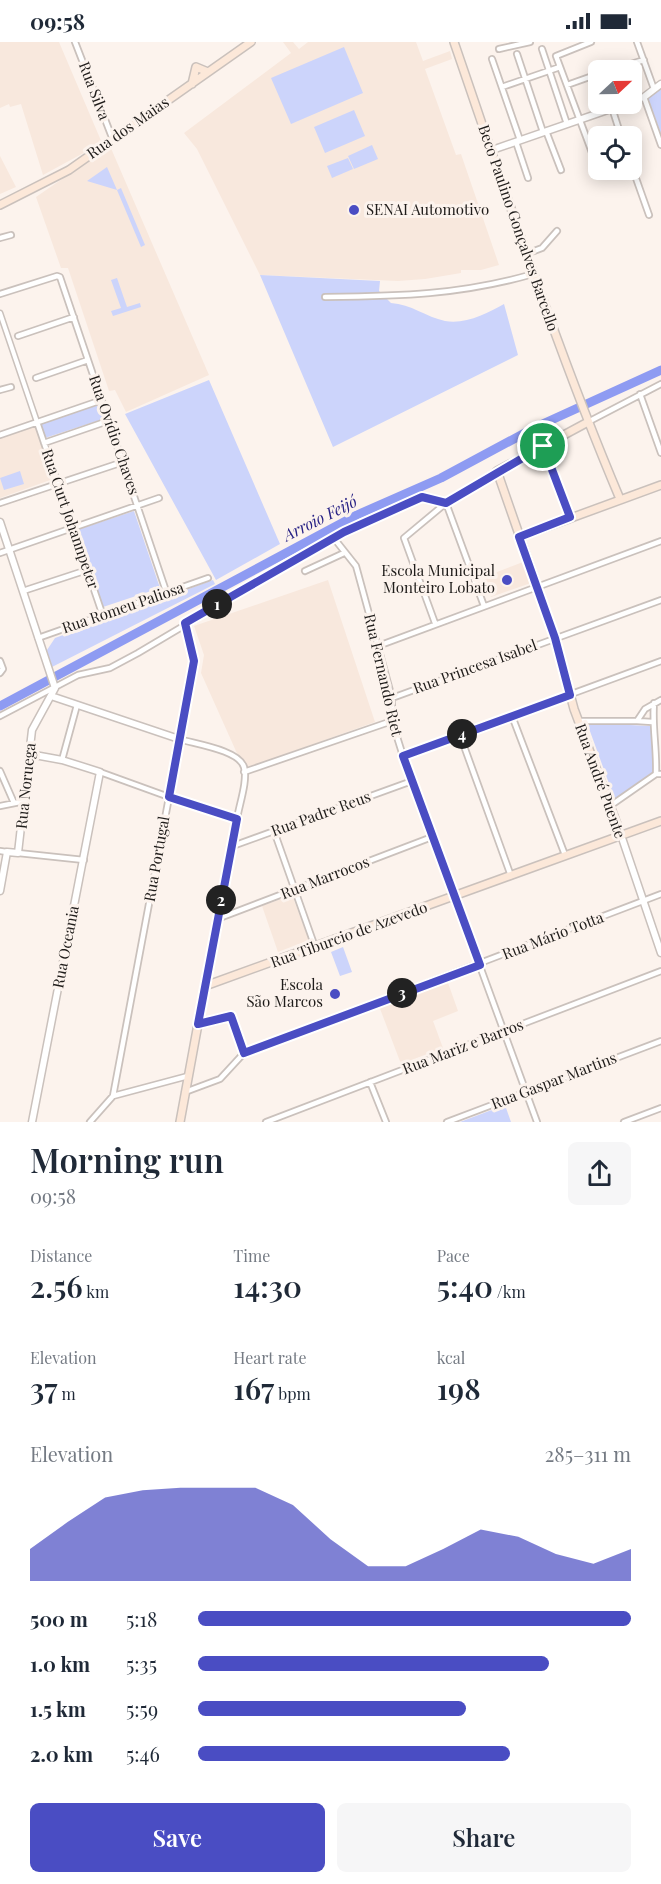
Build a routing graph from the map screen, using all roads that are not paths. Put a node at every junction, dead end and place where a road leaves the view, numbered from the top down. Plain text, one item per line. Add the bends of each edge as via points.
1 (75, 42) edge
2 (251, 42) edge
3 (454, 42) edge
4 (530, 42) edge
5 (591, 42) edge
6 (638, 42) edge
7 (499, 49) dead end
8 (542, 49) dead end
9 (517, 54) dead end
10 (492, 59) dead end
11 (644, 60) joint
12 (560, 67) junction
13 (549, 70) junction
14 (588, 78) edge
15 (526, 80) junction
16 (661, 84) edge
17 (567, 85) junction
18 (502, 87) junction
19 (654, 89) junction
20 (644, 97) joint
21 (594, 114) edge
22 (579, 119) junction
23 (567, 124) junction
24 (544, 132) junction
25 (113, 140) junction
26 (518, 141) junction
27 (588, 142) edge
28 (661, 145) edge
29 (492, 150) junction
30 (561, 170) dead end
31 (528, 178) dead end
32 (637, 180) edge
33 (0, 205) edge
34 (649, 215) dead end
35 (557, 231) dead end
36 (10, 235) dead end
37 (0, 238) edge
38 (526, 254) junction
39 (533, 274) junction
40 (0, 294) edge
41 (325, 297) dead end
42 (0, 313) edge
43 (74, 317) junction
44 (18, 336) dead end
45 (88, 360) junction
46 (36, 378) dead end
47 (661, 384) edge
48 (11, 387) dead end
49 (0, 390) edge
50 (640, 394) junction
51 (102, 400) junction
52 (108, 421) junction
53 (37, 422) junction
54 (588, 422) junction
55 (661, 431) edge
56 (654, 434) junction
57 (0, 435) edge
58 (44, 442) junction
59 (543, 446) junction
60 (661, 453) edge
61 (123, 462) junction
62 (497, 471) junction
63 (58, 483) junction
64 (661, 484) edge
65 (159, 498) dead end
66 (620, 499) junction
67 (0, 503) edge
68 (446, 503) junction
69 (138, 506) junction
70 (570, 517) junction
71 (0, 522) edge
72 (72, 528) junction
73 (333, 537) junction
74 (519, 537) junction
75 (661, 541) edge
76 (9, 550) junction
77 (0, 553) edge
78 (344, 553) junction
79 (87, 570) junction
80 (305, 571) dead end
81 (208, 578) dead end
82 (538, 587) junction
83 (23, 591) junction
84 (167, 594) junction
85 (661, 600) edge
86 (484, 606) junction
87 (103, 616) junction
88 (185, 623) junction
89 (435, 623) junction
90 (38, 638) junction
91 (555, 638) junction
92 (378, 646) junction
93 (0, 661) edge
94 (661, 662) edge
95 (1, 673) edge
96 (54, 686) junction
97 (570, 695) junction
98 (51, 696) junction
99 (392, 698) junction
100 (661, 700) edge
101 (654, 703) junction
102 (77, 705) junction
103 (0, 716) edge
104 (512, 716) junction
105 (392, 721) junction
106 (579, 721) junction
107 (637, 722) junction
108 (652, 722) junction
109 (460, 735) junction
110 (179, 739) junction
111 (29, 754) junction
112 (403, 756) junction
113 (62, 760) junction
114 (0, 771) edge
115 (100, 772) junction
116 (244, 772) junction
117 (659, 774) edge
118 (412, 781) junction
119 (169, 797) junction
120 (25, 801) junction
121 (14, 803) junction
122 (0, 806) edge
123 (610, 806) junction
124 (237, 819) junction
125 (661, 821) edge
126 (274, 831) junction
127 (621, 836) junction
128 (432, 837) junction
129 (230, 848) junction
130 (3, 852) edge
131 (18, 853) junction
132 (565, 855) junction
133 (84, 860) junction
134 (511, 876) junction
135 (295, 889) junction
136 (0, 891) edge
137 (661, 894) edge
138 (454, 897) junction
139 (642, 901) junction
140 (217, 919) junction
141 (315, 947) junction
142 (661, 953) edge
143 (480, 965) junction
144 (661, 971) edge
145 (205, 986) junction
146 (198, 1024) junction
147 (504, 1031) junction
148 (661, 1041) edge
149 (244, 1053) junction
150 (188, 1076) junction
151 (370, 1082) junction
152 (526, 1091) junction
153 (185, 1092) junction
154 (113, 1096) junction
155 (661, 1108) edge
156 (32, 1122) edge
157 (90, 1122) edge
158 (180, 1122) edge
159 (266, 1122) edge
160 (386, 1122) edge
161 (447, 1122) edge
162 (537, 1122) edge
163 (624, 1122) edge

1 - 25 street, Rua Silva
2 - 25 main road, Rua dos Maias
3 - 29 main road, Beco Paulino Gonçalves Barcello
4 - 7 street
5 - 12 street via 556,55
6 - 11 street
8 - 13 street
9 - 15 street
10 - 18 street
11 - 19 street
12 - 13 street
12 - 17 street
13 - 15 street
13 - 23 street
14 - 17 street
15 - 18 street
15 - 24 street
16 - 19 street
17 - 22 street
18 - 26 street
19 - 20 street
20 - 28 street
21 - 22 street
22 - 23 street
22 - 27 street
23 - 24 street
24 - 26 street
24 - 30 street
25 - 33 main road, Rua dos Maias via 46,184
26 - 29 street
26 - 31 street
29 - 38 main road, Beco Paulino Gonçalves Barcello
32 - 34 street
35 - 38 street via 542,248
36 - 37 street
38 - 39 main road, Beco Paulino Gonçalves Barcello
39 - 41 street via 437,294
39 - 54 main road, Beco Paulino Gonçalves Barcello
40 - 43 street, Rua Ovídio Chaves via 59,276
42 - 53 street
43 - 44 street
43 - 45 street, Rua Ovídio Chaves
45 - 46 street
45 - 51 street, Rua Ovídio Chaves
47 - 50 street
48 - 49 street
50 - 54 street
50 - 56 street
51 - 52 street, Rua Ovídio Chaves
51 - 53 street
52 - 58 street
52 - 61 street, Rua Ovídio Chaves
53 - 57 street
53 - 58 street, Rua Curt Johannpeter
54 - 59 main road
54 - 66 main road, Beco Paulino Gonçalves Barcello
55 - 56 street
56 - 60 street
58 - 63 street, Rua Curt Johannpeter
59 - 62 main road
59 - 70 street
61 - 63 street
61 - 69 street, Rua Ovídio Chaves
62 - 68 street
62 - 74 main road, Rua André Puente
63 - 67 street
63 - 72 street, Rua Curt Johannpeter
64 - 66 main road
65 - 69 street
66 - 70 main road
68 - 73 street via 422,497
68 - 86 street
68 - 89 street via 404,538
69 - 72 street
69 - 84 street, Rua Ovídio Chaves
70 - 74 main road
71 - 76 street
72 - 76 street
72 - 79 street, Rua Curt Johannpeter
73 - 78 street, Rua Fernando Riet
73 - 88 street
74 - 82 main road, Rua André Puente
75 - 82 street
76 - 77 street
76 - 83 street
78 - 80 street
78 - 92 street, Rua Fernando Riet via 356,566
79 - 83 street
79 - 87 street, Rua Curt Johannpeter
81 - 84 street, Rua Romeu Paliosa
82 - 86 street
82 - 91 main road, Rua André Puente
83 - 90 street
84 - 87 street, Rua Romeu Paliosa
85 - 91 street, Rua Princesa Isabel
86 - 89 street
87 - 90 street, Rua Romeu Paliosa
88 - 96 street via 110,668 78,675
88 - 110 street, Rua Portugal via 194,661
89 - 92 street
90 - 96 street
91 - 97 main road, Rua André Puente
91 - 99 street, Rua Princesa Isabel
92 - 99 street, Rua Fernando Riet
93 - 95 street
94 - 97 street
96 - 98 street, Rua Noruega
96 - 103 street
97 - 104 street
97 - 106 main road, Rua André Puente
98 - 102 street
98 - 111 street, Rua Noruega via 32,730
99 - 105 street, Rua Fernando Riet
100 - 101 street
101 - 107 street
101 - 108 street
102 - 110 street
102 - 113 street
104 - 109 street
104 - 132 street
105 - 112 street, Rua Fernando Riet
105 - 116 street
106 - 107 street
106 - 123 main road, Rua André Puente
107 - 108 street
108 - 117 street
109 - 112 street
109 - 134 street
110 - 116 street via 230,753 241,761
110 - 119 street, Rua Portugal
111 - 113 street
111 - 120 street, Rua Noruega
112 - 118 street, Rua Fernando Riet
113 - 115 street
114 - 121 street
115 - 119 street
115 - 133 street, Rua Oceania
116 - 124 street
117 - 123 street
118 - 126 street, Rua Padre Reus
118 - 128 street, Rua Fernando Riet
119 - 124 street
119 - 154 street, Rua Portugal
120 - 121 street
120 - 131 street, Rua Noruega
121 - 122 street
123 - 127 main road, Rua André Puente
124 - 129 street
125 - 127 main road, Rua Tiburcio de Azevedo
126 - 129 street, Rua Padre Reus
126 - 135 street
127 - 132 main road, Rua Tiburcio de Azevedo
127 - 139 street, Rua André Puente
128 - 135 street, Rua Marrocos
128 - 138 street, Rua Fernando Riet
129 - 140 street
130 - 131 street
130 - 136 street
131 - 133 street
132 - 134 main road, Rua Tiburcio de Azevedo
133 - 156 street, Rua Oceania
134 - 138 main road, Rua Tiburcio de Azevedo
135 - 140 street, Rua Marrocos
135 - 141 street
137 - 139 street, Rua Mário Totta
138 - 141 main road, Rua Tiburcio de Azevedo
138 - 143 street, Rua Fernando Riet
139 - 142 street, Rua André Puente
139 - 143 street, Rua Mário Totta
140 - 145 street
141 - 145 main road, Rua Tiburcio de Azevedo
143 - 147 street, Rua Fernando Riet
143 - 149 street, Rua Mário Totta
144 - 147 street, Rua Mariz e Barros
145 - 146 main road
146 - 149 street via 231,1016
146 - 150 main road
147 - 151 street, Rua Mariz e Barros
147 - 152 street, Rua Fernando Riet
148 - 152 street, Rua Gaspar Martins
149 - 153 street, Rua Mário Totta via 220,1079
150 - 153 main road
150 - 154 street
151 - 159 street, Rua Mariz e Barros
151 - 160 street
152 - 161 street, Rua Gaspar Martins
152 - 162 street, Rua Fernando Riet
153 - 158 main road
154 - 157 street
155 - 163 street

